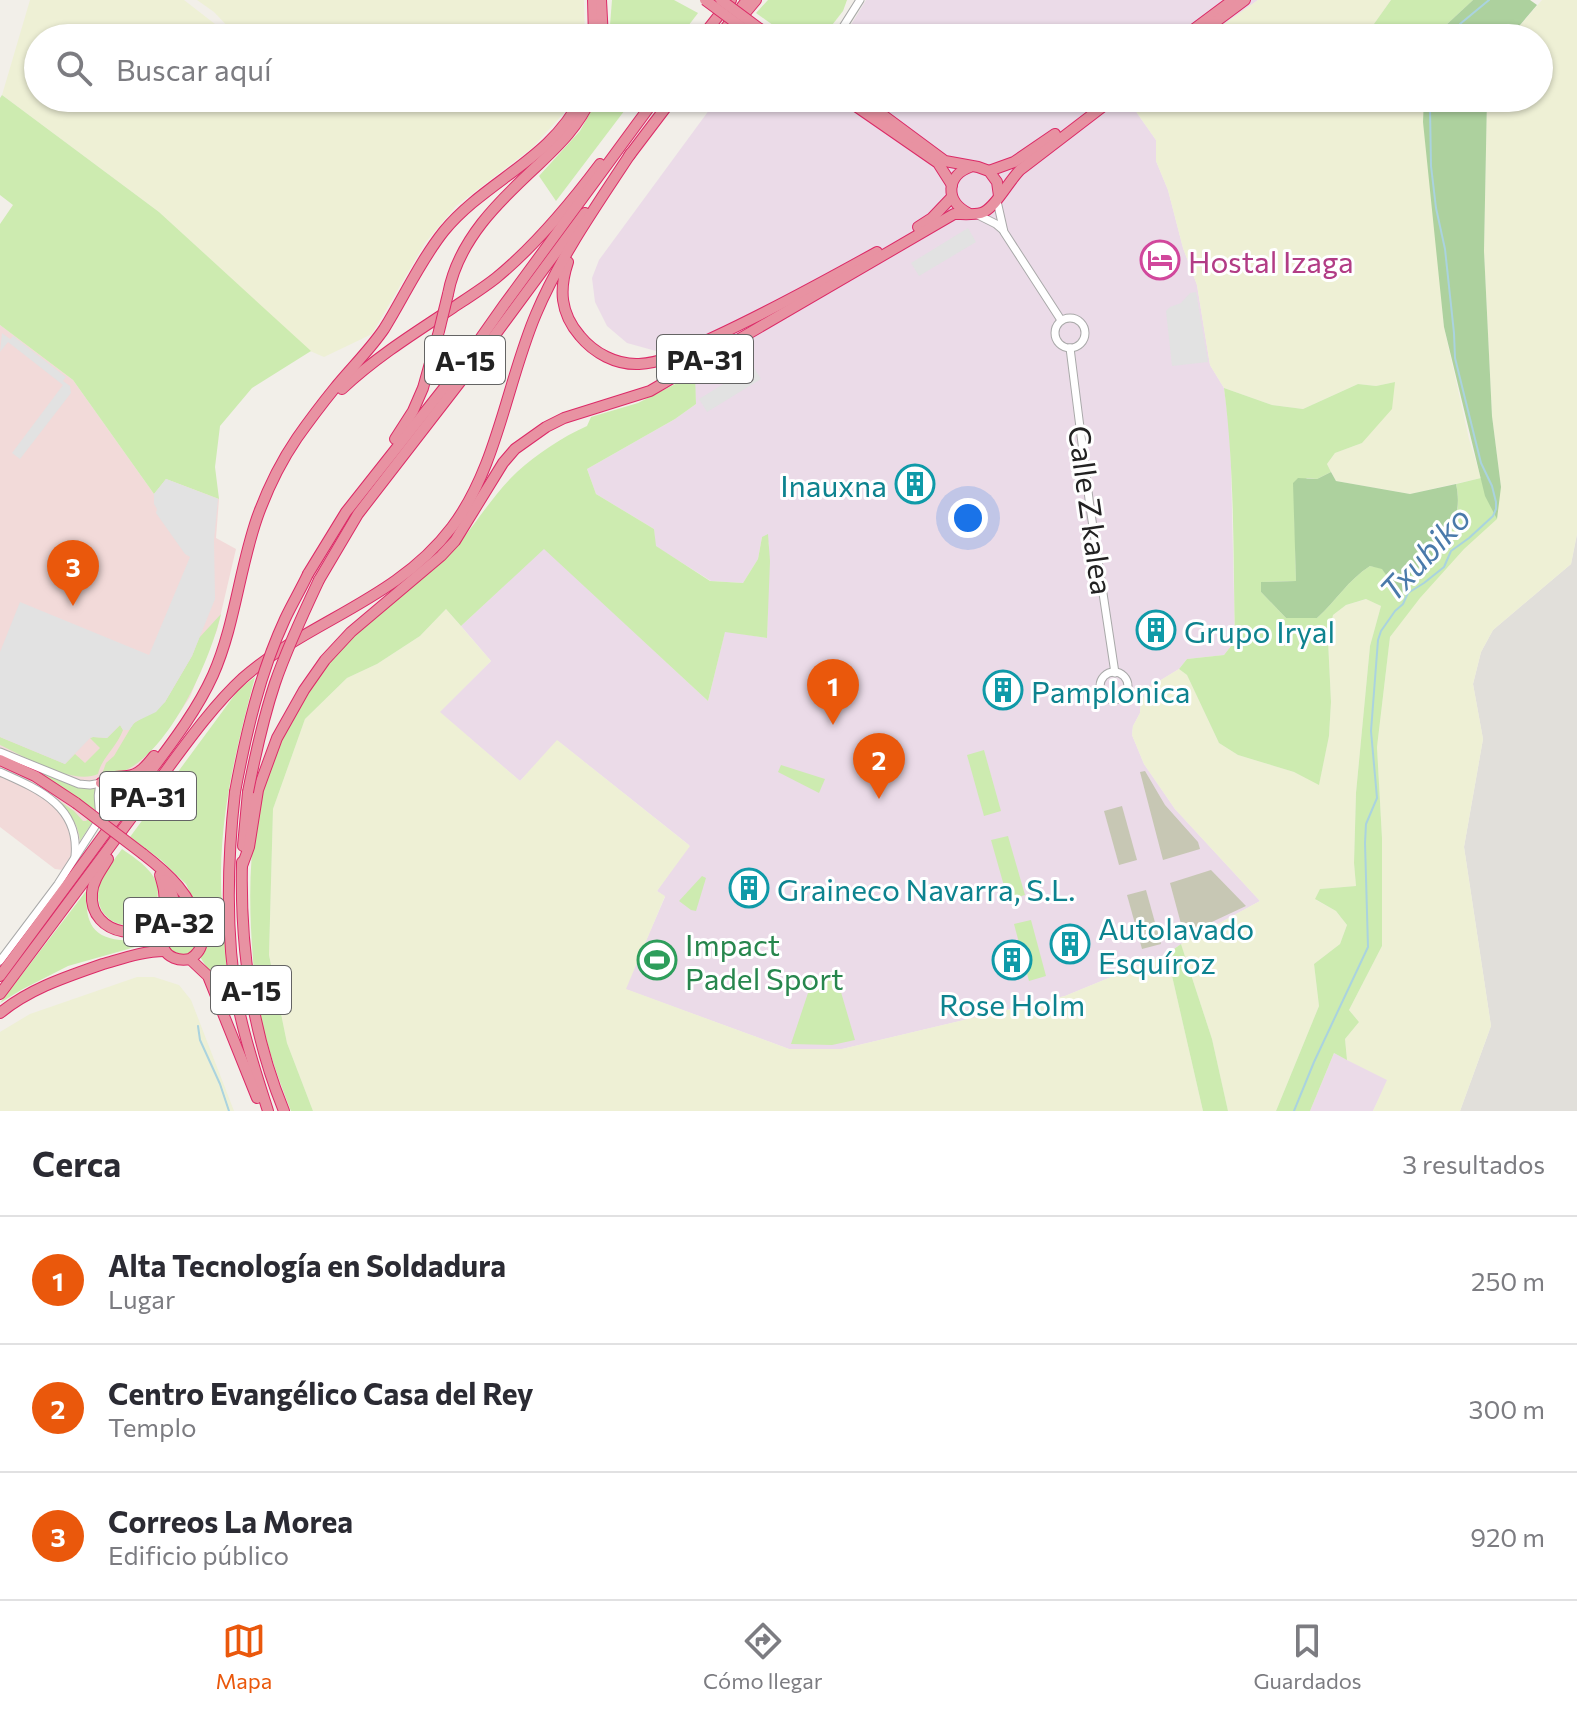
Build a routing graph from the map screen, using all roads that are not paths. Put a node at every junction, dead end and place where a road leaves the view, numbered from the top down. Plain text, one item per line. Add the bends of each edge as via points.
1 (593, 0) edge
2 (601, 0) edge
3 (705, 0) edge
4 (722, 0) edge
5 (731, 0) edge
6 (747, 0) edge
7 (756, 0) edge
8 (860, 0) edge
9 (1233, 0) edge
10 (1245, 0) edge
11 (594, 24) edge
12 (602, 24) edge
13 (705, 24) edge
14 (712, 24) edge
15 (729, 24) edge
16 (730, 24) edge
17 (741, 24) edge
18 (747, 24) edge
19 (845, 24) edge
20 (1201, 24) edge
21 (1213, 24) edge
22 (580, 112) edge
23 (639, 112) edge
24 (646, 112) edge
25 (662, 112) edge
26 (864, 112) edge
27 (879, 112) edge
28 (1085, 112) edge
29 (1096, 112) edge
30 (622, 145) junction
31 (631, 153) junction
32 (533, 163) junction
33 (972, 167) junction
34 (596, 169) junction
35 (989, 171) junction
36 (952, 191) junction
37 (998, 198) junction
38 (972, 214) junction
39 (1004, 232) junction
40 (577, 237) junction
41 (1061, 320) junction
42 (1070, 348) junction
43 (320, 409) junction
44 (378, 469) junction
45 (465, 524) junction
46 (323, 626) junction
47 (1115, 673) dead end
48 (204, 691) junction
49 (0, 752) edge
50 (0, 762) edge
51 (0, 772) edge
52 (160, 780) junction
53 (101, 783) junction
54 (142, 855) junction
55 (75, 858) junction
56 (242, 866) junction
57 (160, 875) junction
58 (172, 923) junction
59 (199, 930) junction
60 (165, 951) junction
61 (190, 959) junction
62 (0, 961) edge
63 (0, 976) edge
64 (0, 994) edge
65 (0, 1013) edge
66 (265, 1111) edge
67 (284, 1111) edge

1 - 11 highway
2 - 12 highway
3 - 17 highway, bridge
4 - 13 highway
4 - 18 highway, bridge
5 - 14 highway
6 - 15 highway
7 - 16 highway
8 - 19 street
9 - 20 highway
10 - 21 highway
22 - 32 highway via 572,131
23 - 34 highway, PA-31
24 - 30 highway
25 - 31 highway
26 - 36 highway via 938,163
27 - 33 highway via 945,161
28 - 35 highway via 1014,162
29 - 37 highway, PA-31 via 1020,170
30 - 34 highway
30 - 44 highway, A-15 via 459,369
31 - 40 highway
31 - 56 highway, A-15, bridge via 358,514 319,580 274,687 257,749
32 - 43 highway via 485,192 443,232 383,331
32 - 44 highway, bridge via 475,230 452,273 423,388
33 - 35 highway
33 - 36 highway via 959,173
34 - 43 highway, PA-31 via 496,278 357,375
35 - 37 highway via 997,182
36 - 38 highway via 961,209
36 - 40 highway via 932,218 773,310 666,358 637,364 597,352 567,316 562,282
37 - 38 highway, PA-31 via 983,213
37 - 39 street
38 - 39 street
38 - 45 highway, PA-31 via 954,214 650,391 546,427 503,463
39 - 41 street
40 - 46 highway via 536,314 467,507 419,563
41 - 42 street via 1056,337
41 - 42 street via 1075,319 1085,331 1081,343
42 - 47 street, Calle Z kalea
43 - 48 highway, PA-31 via 275,474 256,519 222,653
44 - 66 highway, A-15, bridge via 346,512 285,620 244,742 235,792 229,934 238,1005
45 - 46 highway, PA-31 via 408,579 346,618
45 - 56 highway via 441,556 351,632 299,697 266,768
46 - 52 highway, PA-31 via 234,687
48 - 53 highway via 141,770
48 - 63 highway, PA-31
49 - 53 street via 79,784
50 - 54 highway, PA-32, bridge via 35,776
51 - 55 street via 42,793 66,814 76,839
52 - 57 highway via 94,882 93,903 100,919 123,932 151,924 164,907
52 - 64 highway, PA-31
53 - 55 street via 99,820
54 - 57 highway, PA-32
54 - 59 highway, PA-32 via 184,893
55 - 62 street
56 - 67 highway, A-15 via 251,992
57 - 58 highway, PA-32 via 173,894
58 - 59 highway, PA-32 via 187,921
58 - 60 highway, PA-32 via 164,932
59 - 61 highway, PA-32 via 200,950
60 - 61 highway, PA-32 via 173,959
60 - 65 highway via 133,955 48,983
61 - 66 highway via 208,976

